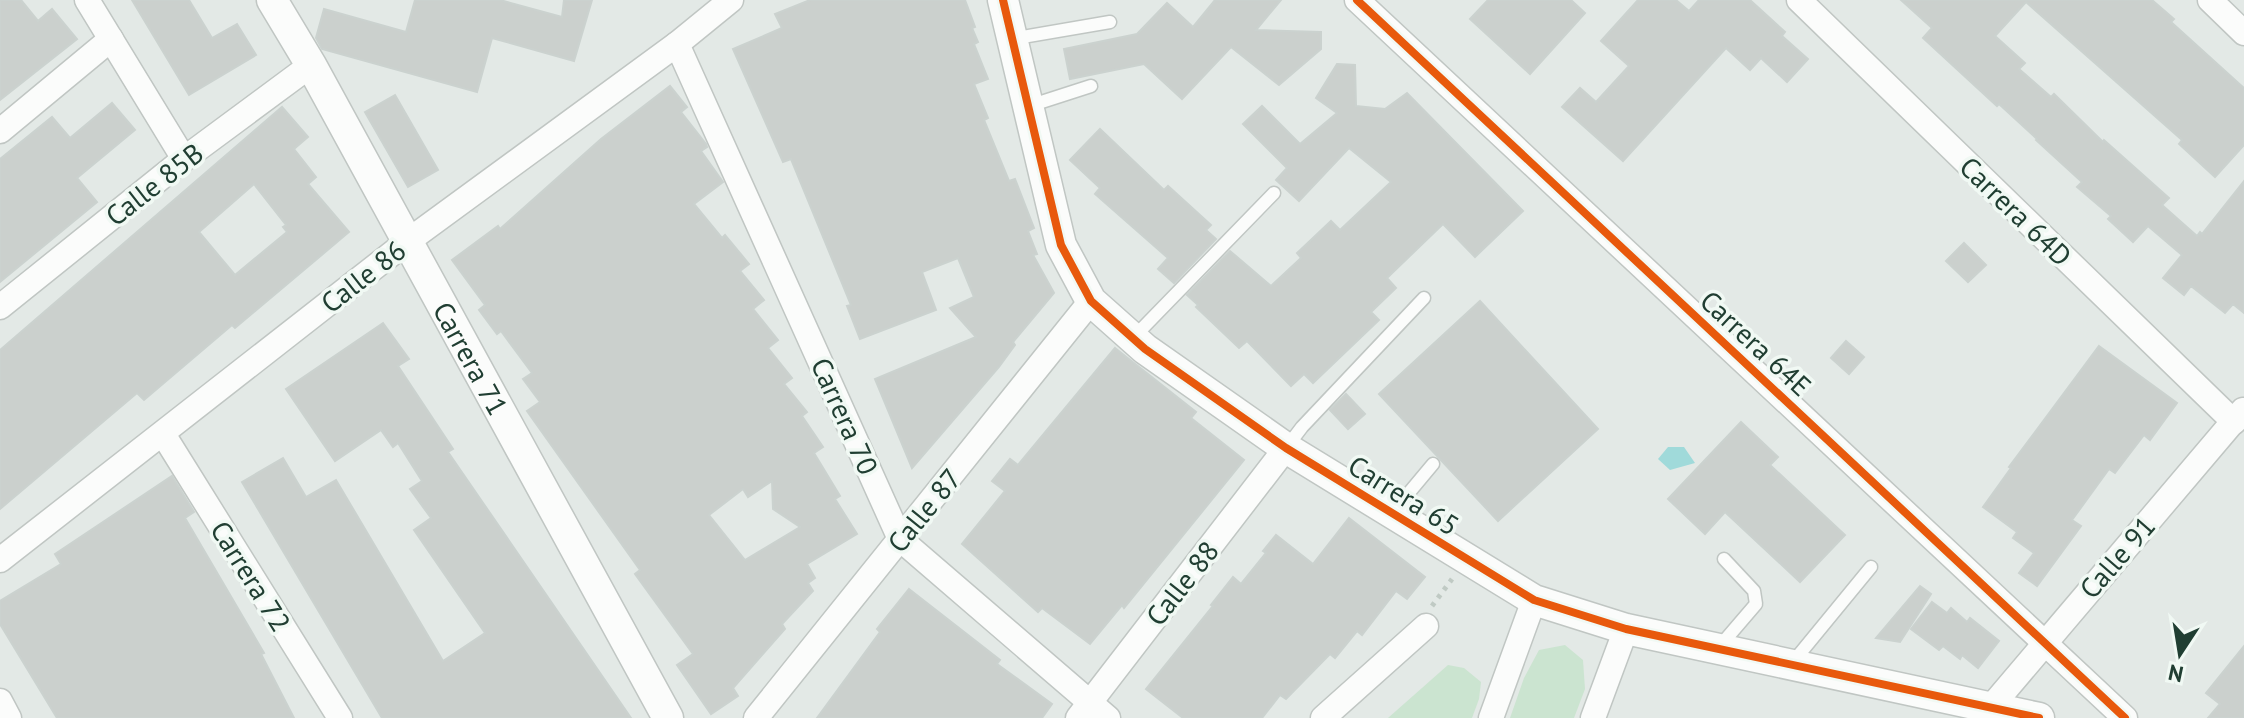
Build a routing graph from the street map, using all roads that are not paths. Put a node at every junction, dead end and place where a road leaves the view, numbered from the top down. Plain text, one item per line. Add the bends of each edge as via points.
1 (87, 0) edge
2 (272, 0) edge
3 (731, 0) edge
4 (1003, 0) edge
5 (1357, 0) edge
6 (1799, 0) edge
7 (2210, 0) edge
8 (1110, 22) dead end
9 (2244, 33) edge
10 (111, 39) junction
11 (1011, 39) junction
12 (677, 44) junction
13 (311, 65) junction
14 (1091, 86) dead end
15 (1026, 107) junction
16 (0, 131) edge
17 (184, 159) junction
18 (1274, 193) dead end
19 (408, 241) junction
20 (1424, 298) dead end
21 (1091, 301) junction
22 (0, 307) edge
23 (1133, 338) junction
24 (2239, 415) edge
25 (163, 434) junction
26 (1286, 448) junction
27 (1433, 464) dead end
28 (1392, 513) junction
29 (900, 539) junction
30 (1724, 559) dead end
31 (0, 560) edge
32 (1871, 567) dead end
33 (1534, 600) junction
34 (1426, 626) road end
35 (1626, 629) junction
36 (2045, 642) junction
37 (1718, 649) junction
38 (1791, 664) junction
39 (0, 701) edge
40 (1991, 707) junction
41 (1091, 713) edge
42 (9, 718) edge
43 (340, 718) edge
44 (668, 718) edge
45 (756, 718) edge
46 (1323, 718) edge
47 (1491, 718) edge
48 (1593, 718) edge
49 (2039, 718) edge
50 (2125, 718) edge

1 - 10 street
2 - 13 street, Carrera 71
3 - 12 street, Calle 86
4 - 11 street, Carrera 65
5 - 36 street, Carrera 64E
6 - 24 street, Carrera 64D
7 - 9 street
8 - 11 lane
10 - 16 street
10 - 17 street
11 - 15 street, Carrera 65
12 - 19 street, Calle 86
12 - 29 street, Carrera 70
13 - 17 street, Calle 85B
13 - 19 street, Carrera 71
14 - 15 lane
15 - 21 street, Carrera 65 via 1061,245
17 - 22 street, Calle 85B
18 - 23 lane
19 - 25 street, Calle 86
19 - 44 street, Carrera 71
20 - 26 lane
21 - 23 street, Carrera 65
21 - 29 street, Calle 87
23 - 26 street, Carrera 65
24 - 36 street, Calle 91
25 - 31 street, Calle 86
25 - 43 street, Carrera 72
26 - 28 street, Carrera 65
26 - 41 street, Calle 88
27 - 28 lane
28 - 33 street, Carrera 65
29 - 41 street, Carrera 70
29 - 45 street, Calle 87
30 - 37 lane via 1754,591 1756,604
32 - 38 lane
33 - 35 street, Carrera 65
33 - 47 street
34 - 46 street
35 - 37 street, Carrera 65
35 - 48 street
36 - 40 street, Calle 91
36 - 50 street, Carrera 64E
37 - 38 street, Carrera 65
38 - 40 street, Carrera 65
39 - 42 street
40 - 49 street, Carrera 65

